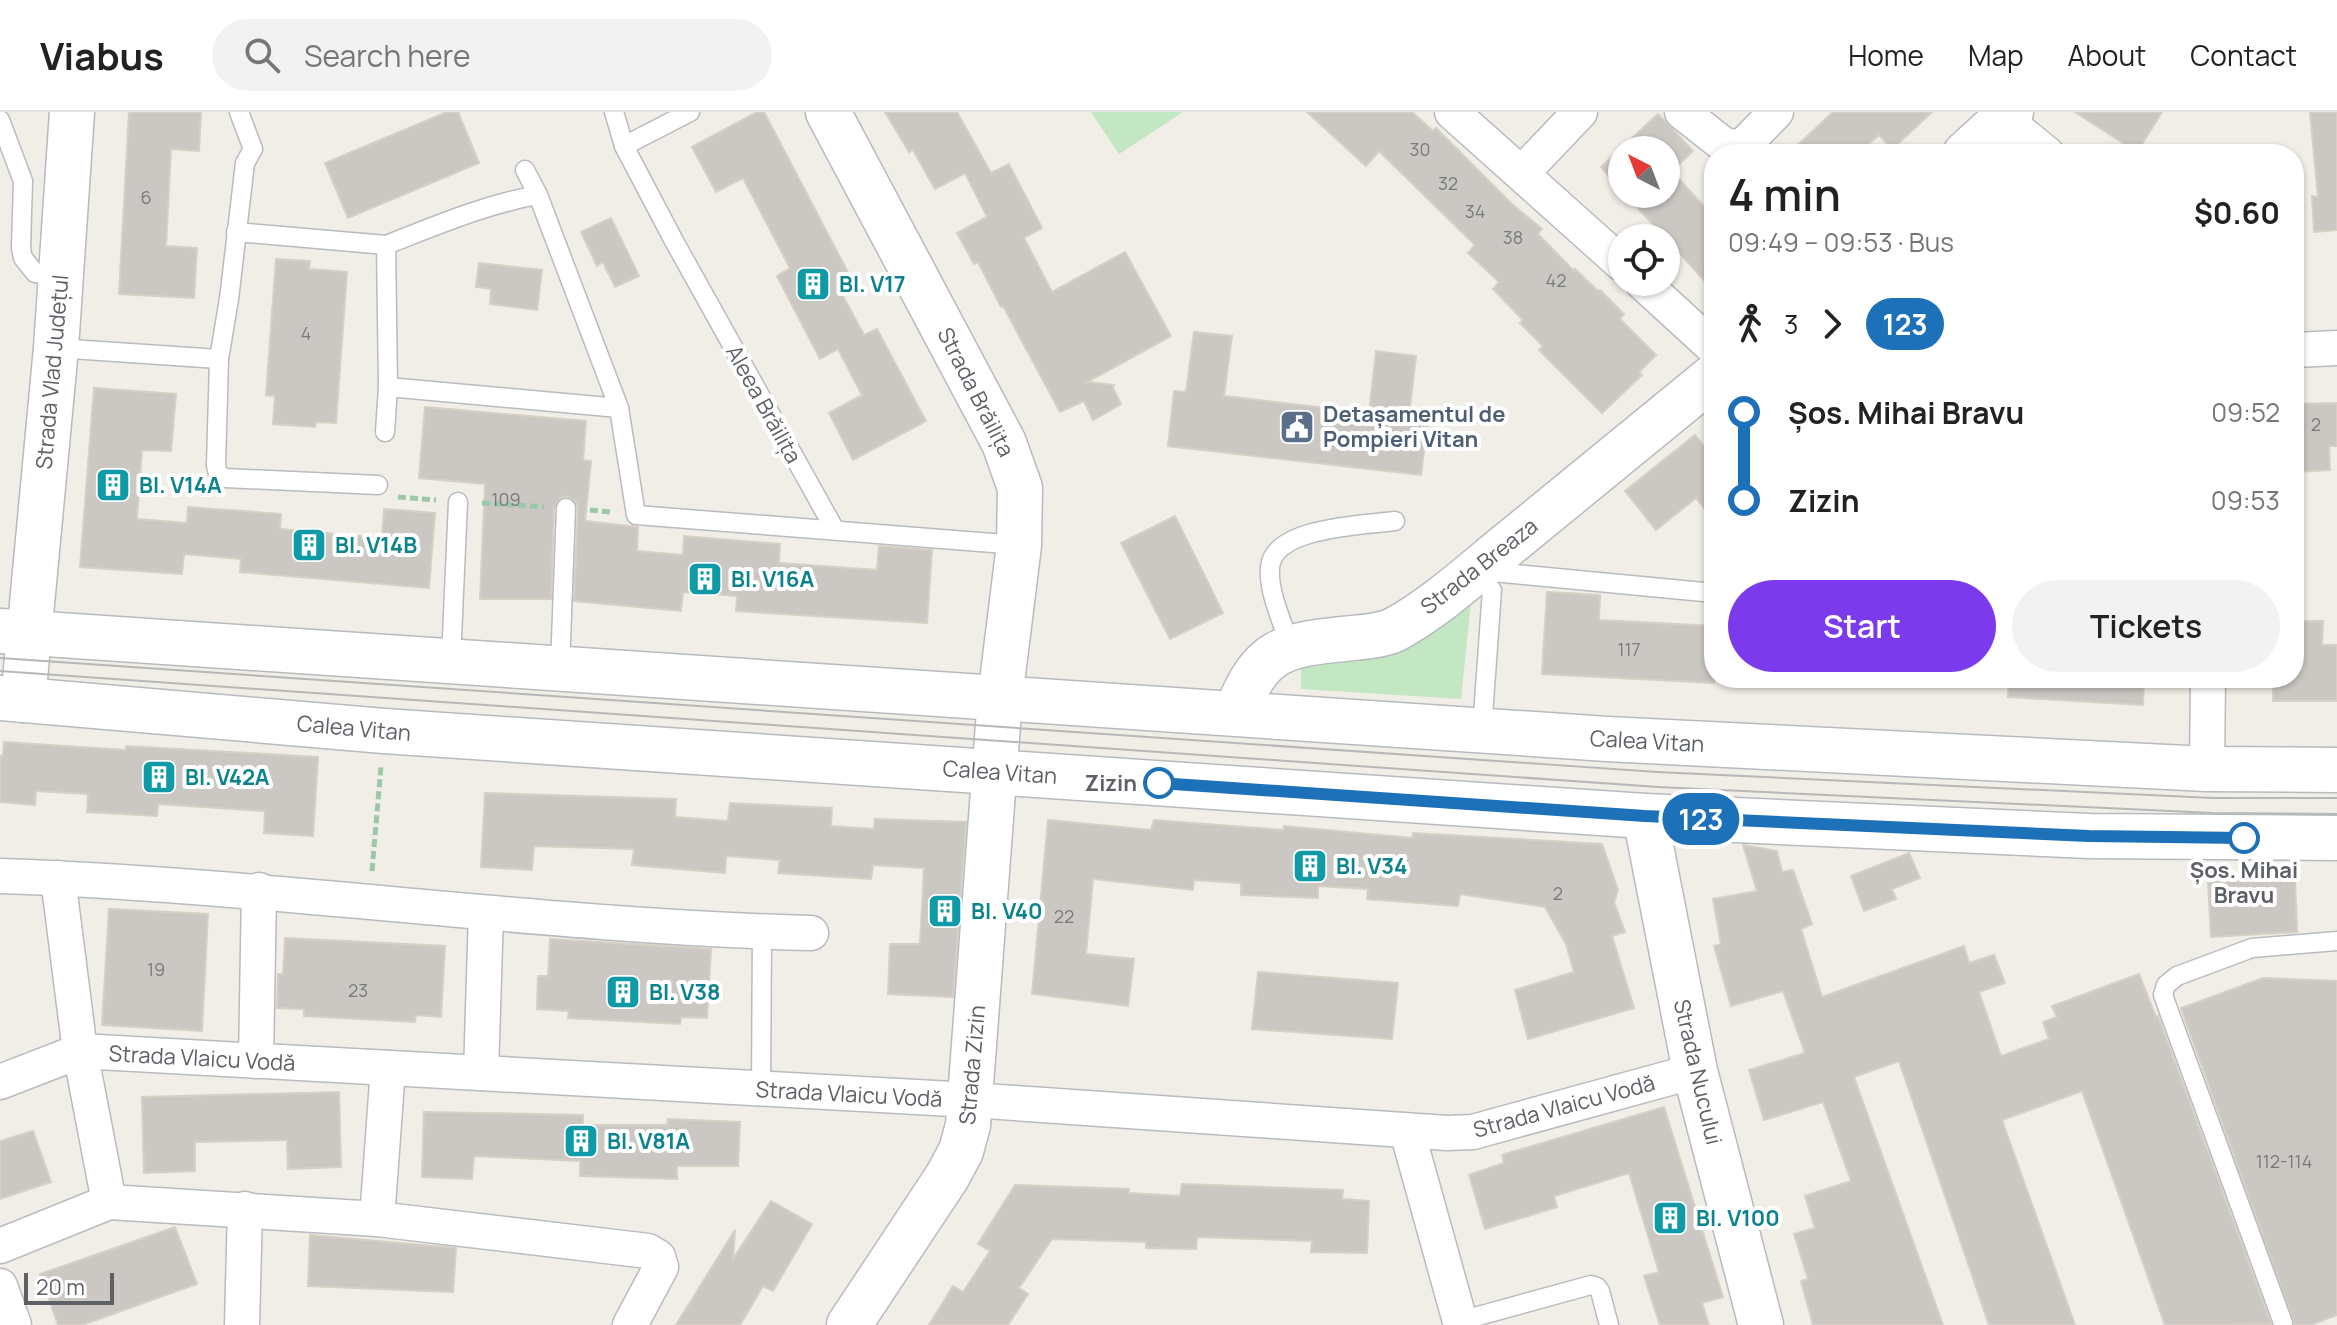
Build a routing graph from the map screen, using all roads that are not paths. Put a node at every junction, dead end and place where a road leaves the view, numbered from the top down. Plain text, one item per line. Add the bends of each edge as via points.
1 (72, 112) edge
2 (239, 112) edge
3 (614, 112) edge
4 (690, 112) edge
5 (828, 112) edge
6 (1452, 112) edge
7 (1580, 112) edge
8 (1682, 112) edge
9 (1776, 112) edge
10 (2008, 115) edge
11 (0, 120) edge
12 (1723, 144) edge
13 (1745, 144) edge
14 (1976, 144) edge
15 (2037, 144) edge
16 (624, 146) junction
17 (525, 170) dead end
18 (1522, 173) junction
19 (538, 195) junction
20 (236, 232) junction
21 (386, 245) junction
22 (1608, 251) edge
23 (61, 278) junction
24 (1657, 296) edge
25 (1704, 339) edge
26 (56, 348) junction
27 (2337, 348) edge
28 (2304, 350) edge
29 (219, 359) junction
30 (1704, 384) edge
31 (388, 387) junction
32 (619, 408) junction
33 (385, 432) dead end
34 (378, 485) road end
35 (458, 502) road end
36 (566, 508) road end
37 (1395, 521) dead end
38 (835, 530) junction
39 (1019, 545) junction
40 (1476, 570) junction
41 (1704, 592) edge
42 (14, 632) edge
43 (1290, 646) junction
44 (451, 660) junction
45 (560, 667) junction
46 (2208, 688) edge
47 (1000, 698) junction
48 (12, 699) edge
49 (1236, 713) junction
50 (1482, 730) junction
51 (2207, 769) junction
52 (2337, 770) edge
53 (994, 772) junction
54 (1645, 816) junction
55 (2337, 838) edge
56 (0, 876) edge
57 (58, 878) junction
58 (259, 890) junction
59 (486, 913) junction
60 (762, 931) junction
61 (811, 933) dead end
62 (2337, 941) edge
63 (80, 1051) junction
64 (256, 1061) junction
65 (388, 1068) junction
66 (1695, 1071) junction
67 (481, 1073) junction
68 (0, 1082) edge
69 (761, 1089) junction
70 (971, 1100) junction
71 (1407, 1131) junction
72 (109, 1202) junction
73 (245, 1209) junction
74 (377, 1219) junction
75 (0, 1246) edge
76 (0, 1286) edge
77 (2283, 1323) dead end
78 (1456, 1324) edge
79 (14, 1325) edge
80 (242, 1325) edge
81 (630, 1325) edge
82 (849, 1325) edge
83 (1609, 1325) edge
84 (1761, 1325) edge

1 - 23 main road, Strada Vlad Județul
2 - 20 lane via 253,149 245,163
3 - 16 lane, Aleea Brăilița
4 - 16 lane
5 - 39 main road, Strada Brăilița via 1014,465 1020,488
6 - 18 street
7 - 18 street
8 - 12 street
9 - 13 street
10 - 14 main road
10 - 15 street
11 - 23 lane via 23,181 23,258 35,273
16 - 38 lane, Aleea Brăilița
17 - 19 lane
18 - 22 street
19 - 21 lane
19 - 32 lane
20 - 21 lane
20 - 29 lane
21 - 31 lane
23 - 26 main road, Strada Vlad Județul
24 - 25 street
26 - 29 lane
26 - 42 main road, Strada Vlad Județul
27 - 28 street
29 - 34 lane via 218,474
30 - 40 main road, Strada Breaza
31 - 32 lane
31 - 33 lane
32 - 38 lane via 636,515
35 - 44 lane
36 - 45 lane
37 - 43 lane via 1312,533 1273,554 1270,568
38 - 39 lane
39 - 47 main road, Strada Brăilița
40 - 41 lane
40 - 43 main road, Strada Breaza via 1391,631
40 - 50 lane via 1492,590
42 - 44 main road, Calea Vitan
42 - 48 main road, Strada Vlad Județul
43 - 49 main road, Strada Breaza via 1259,667
44 - 45 main road, Calea Vitan
45 - 47 main road, Calea Vitan
46 - 51 street
47 - 49 main road, Calea Vitan
47 - 53 main road, Strada Zizin
48 - 53 main road, Calea Vitan via 384,731
49 - 50 main road, Calea Vitan
50 - 51 main road, Calea Vitan
51 - 52 main road, Calea Vitan
53 - 54 main road, Calea Vitan
53 - 70 main road, Strada Zizin
54 - 55 main road, Calea Vitan via 2089,836
54 - 66 main road, Strada Nucului
56 - 57 street
57 - 58 street
57 - 63 street
58 - 59 street
58 - 64 street
59 - 60 street
59 - 67 street
60 - 61 street
60 - 69 lane
62 - 77 lane via 2252,948 2177,976 2163,995
63 - 64 street, Strada Vlaicu Vodă
63 - 68 street, Strada Vlaicu Vodă
63 - 72 street
64 - 65 street, Strada Vlaicu Vodă
65 - 67 street, Strada Vlaicu Vodă
65 - 74 street
66 - 71 street, Strada Vlaicu Vodă via 1473,1132
66 - 84 main road, Strada Nucului
67 - 69 street, Strada Vlaicu Vodă
69 - 70 street, Strada Vlaicu Vodă
70 - 71 street, Strada Vlaicu Vodă
70 - 82 main road, Strada Zizin via 954,1164
71 - 78 street
72 - 73 street
72 - 75 street
73 - 74 street
73 - 80 street
74 - 81 street via 648,1251 661,1267
76 - 79 street
78 - 83 lane via 1591,1285 1600,1291

